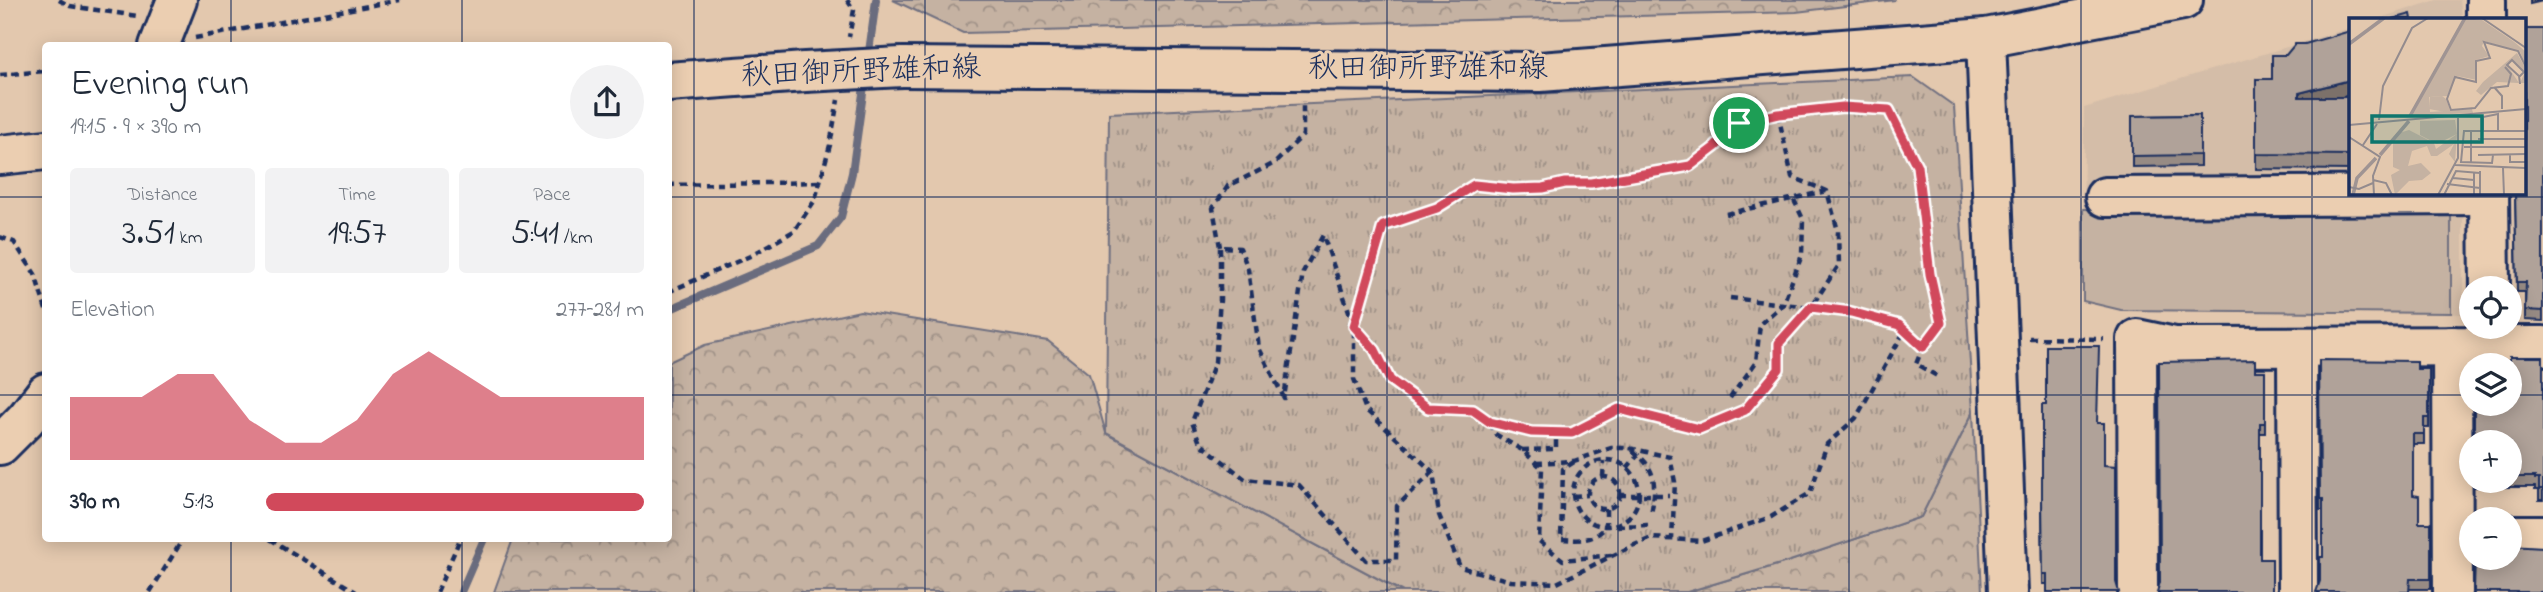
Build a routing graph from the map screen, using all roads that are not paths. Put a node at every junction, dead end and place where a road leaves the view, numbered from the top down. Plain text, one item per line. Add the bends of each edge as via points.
1 (2183, 0) edge
2 (2486, 0) edge
3 (2486, 18) edge
4 (1986, 38) junction
5 (672, 82) edge
6 (42, 150) edge
7 (0, 155) edge
8 (2489, 194) edge
9 (2105, 197) dead end
10 (2490, 276) edge
11 (2482, 339) edge
12 (2502, 339) edge
13 (2452, 346) junction
14 (2543, 346) edge
15 (2297, 348) junction
16 (42, 398) edge
17 (0, 445) edge
18 (2460, 507) edge
19 (2522, 535) edge
20 (2543, 535) edge
21 (2459, 555) edge
22 (2008, 592) edge
23 (2138, 592) edge
24 (2298, 592) edge
25 (2453, 592) edge

1 - 4 street, 秋田御所野雄和線
2 - 3 street
4 - 5 street, 秋田御所野雄和線, bridge via 1540,72 902,67
4 - 22 street
6 - 7 street
8 - 9 street
8 - 10 street
11 - 13 street
12 - 14 street
13 - 15 street
13 - 18 street
15 - 23 street via 2175,347 2137,339
15 - 24 street
16 - 17 street
19 - 20 street
21 - 25 street

